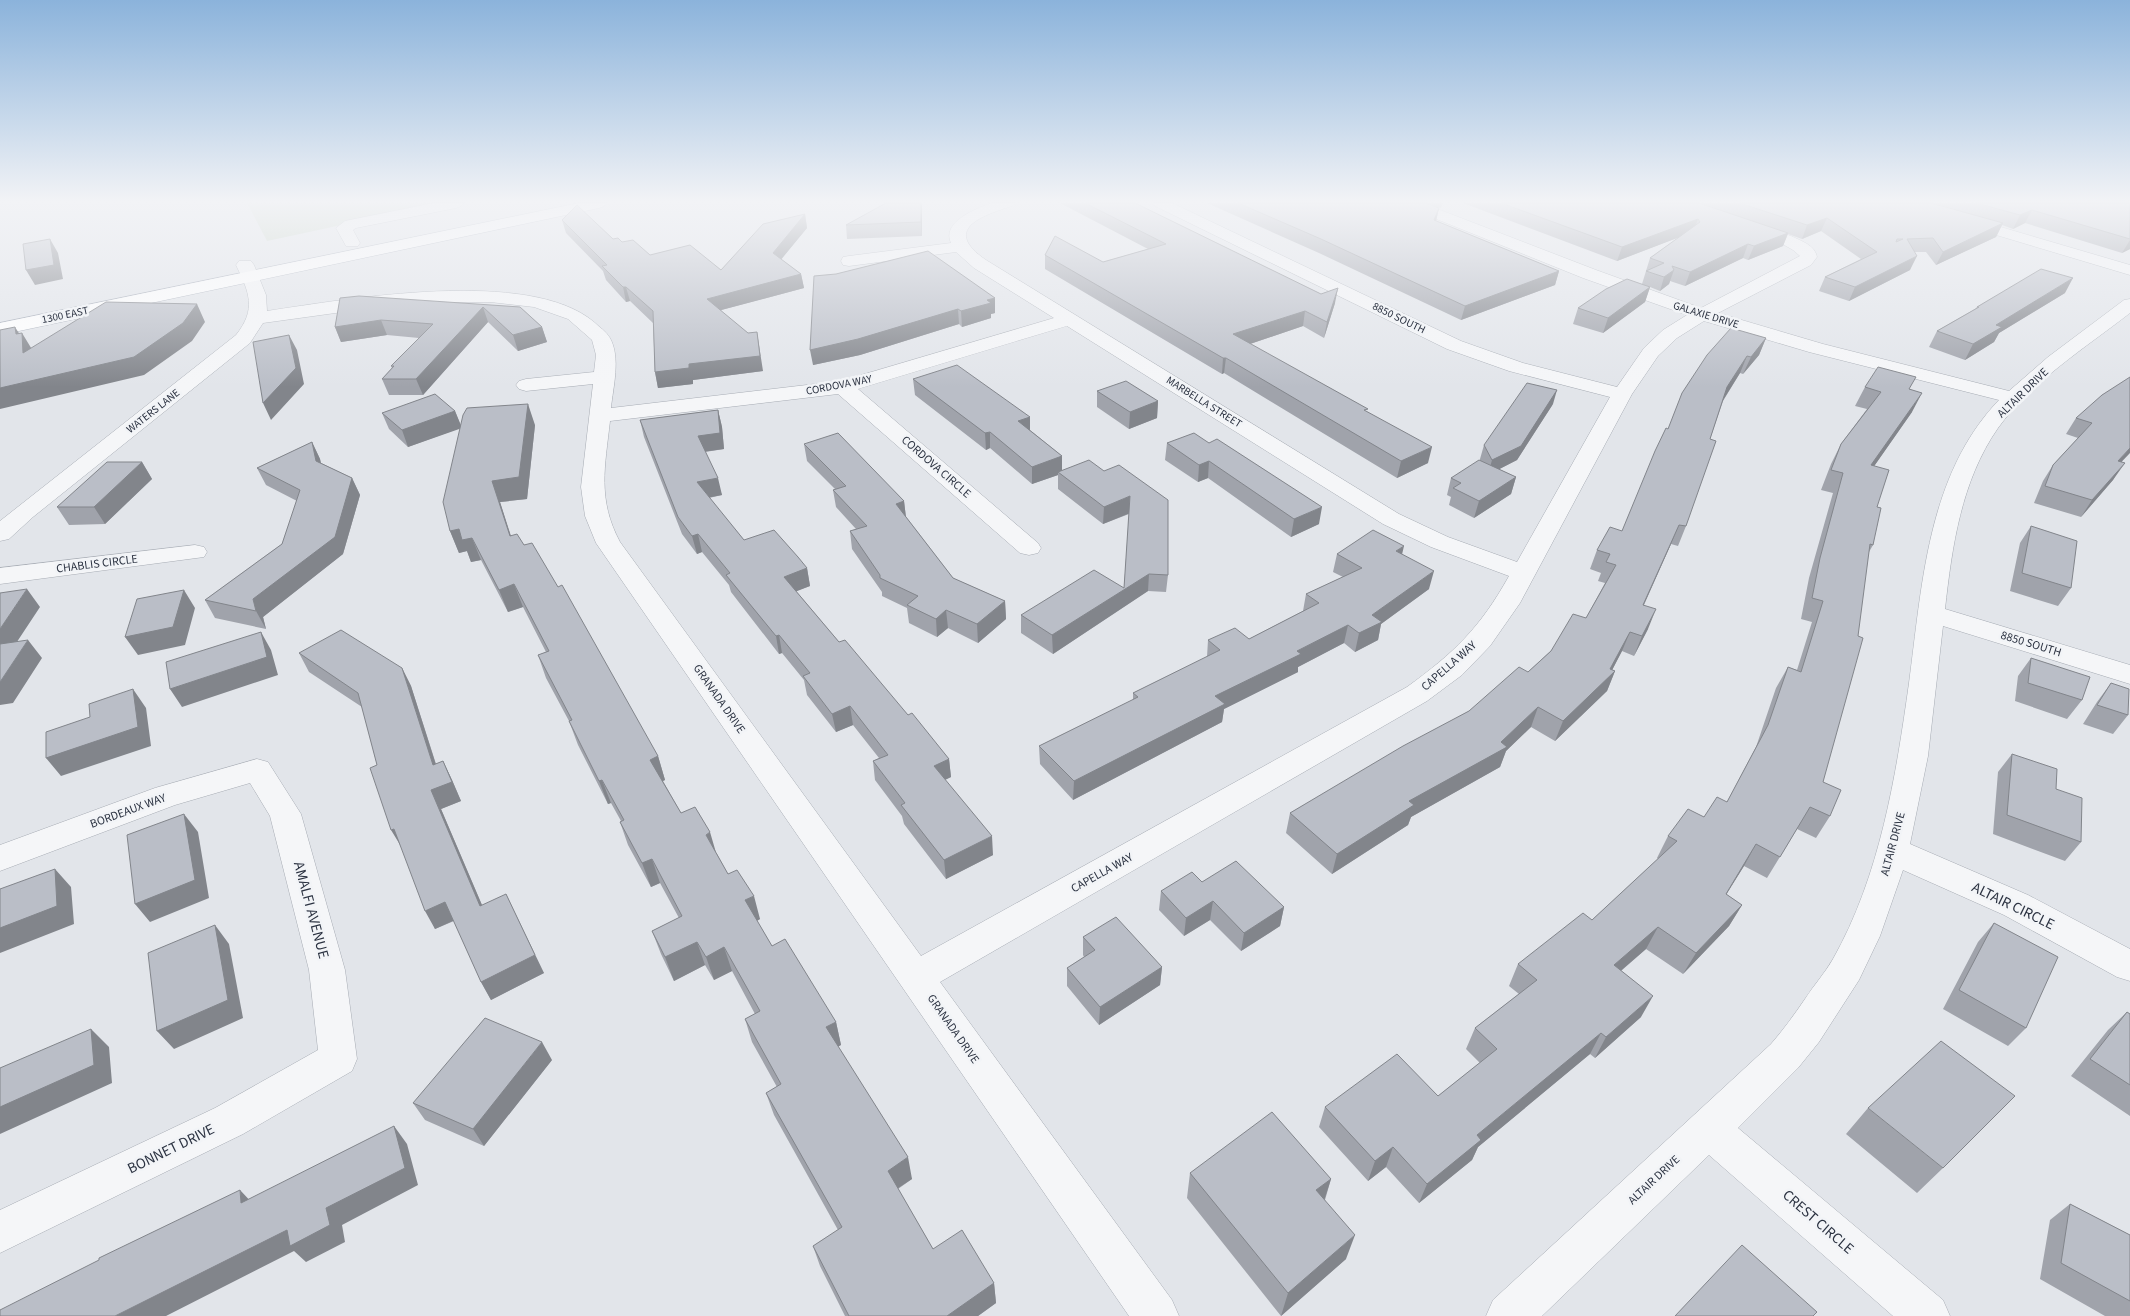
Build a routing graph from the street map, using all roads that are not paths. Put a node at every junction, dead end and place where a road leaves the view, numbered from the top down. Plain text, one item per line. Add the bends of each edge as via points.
1 (272, 264) edge
2 (282, 264) edge
3 (981, 264) edge
4 (1287, 264) edge
5 (1563, 264) edge
6 (1798, 264) edge
7 (2111, 264) edge
8 (2130, 270) edge
9 (248, 271) junction
10 (2130, 304) edge
11 (1702, 314) junction
12 (0, 316) edge
13 (258, 318) junction
14 (1070, 319) junction
15 (0, 328) edge
16 (604, 377) junction
17 (526, 385) dead end
18 (843, 387) junction
19 (1622, 394) junction
20 (2014, 398) junction
21 (600, 416) junction
22 (0, 534) edge
23 (1029, 548) dead end
24 (194, 552) dead end
25 (1524, 573) junction
26 (0, 576) edge
27 (1931, 614) junction
28 (2130, 675) edge
29 (257, 770) joint
30 (1893, 851) junction
31 (0, 858) edge
32 (2130, 966) edge
33 (916, 977) junction
34 (338, 1059) joint
35 (1709, 1128) junction
36 (0, 1232) edge
37 (1156, 1316) edge
38 (1509, 1316) edge
39 (1927, 1316) edge

1 - 9 main road, 1300 EAST
2 - 9 main road, 1300 EAST
3 - 14 street, MARBELLA STREET
4 - 19 street, 8850 SOUTH via 1494,361 1540,376
5 - 11 street, GALAXIE DRIVE
6 - 11 street, CAPELLA WAY
7 - 8 street
9 - 12 main road, 1300 EAST
9 - 13 street via 260,302
9 - 15 main road, 1300 EAST
10 - 20 street, ALTAIR DRIVE
11 - 19 street, CAPELLA WAY via 1670,334 1651,352
11 - 20 street, GALAXIE DRIVE via 1811,346
13 - 16 street, GRANADA DRIVE via 450,294 513,298 542,303 587,323 600,338 606,355
13 - 22 street, WATERS LANE via 232,349
14 - 18 street, CORDOVA WAY
14 - 25 street, MARBELLA STREET via 1391,520 1425,538
16 - 17 street
16 - 21 street, GRANADA DRIVE
18 - 21 street, CORDOVA WAY
18 - 23 street, CORDOVA CIRCLE
19 - 25 street, CAPELLA WAY
20 - 27 street, ALTAIR DRIVE via 1989,426 1954,492
21 - 33 street, GRANADA DRIVE via 592,506 608,543
24 - 26 street, CHABLIS CIRCLE
25 - 33 street, CAPELLA WAY via 1507,604 1480,640 1452,668 1417,694
27 - 28 street, 8850 SOUTH
27 - 30 street, ALTAIR DRIVE via 1908,785
29 - 31 street, BORDEAUX WAY via 166,796
29 - 34 street, AMALFI AVENUE via 285,814 327,970
30 - 32 street, ALTAIR CIRCLE via 2016,906
30 - 35 street, ALTAIR DRIVE via 1873,909 1846,968 1799,1039
33 - 37 street, GRANADA DRIVE
34 - 36 street, BONNET DRIVE via 229,1121
35 - 38 street, ALTAIR DRIVE
35 - 39 street, CREST CIRCLE

